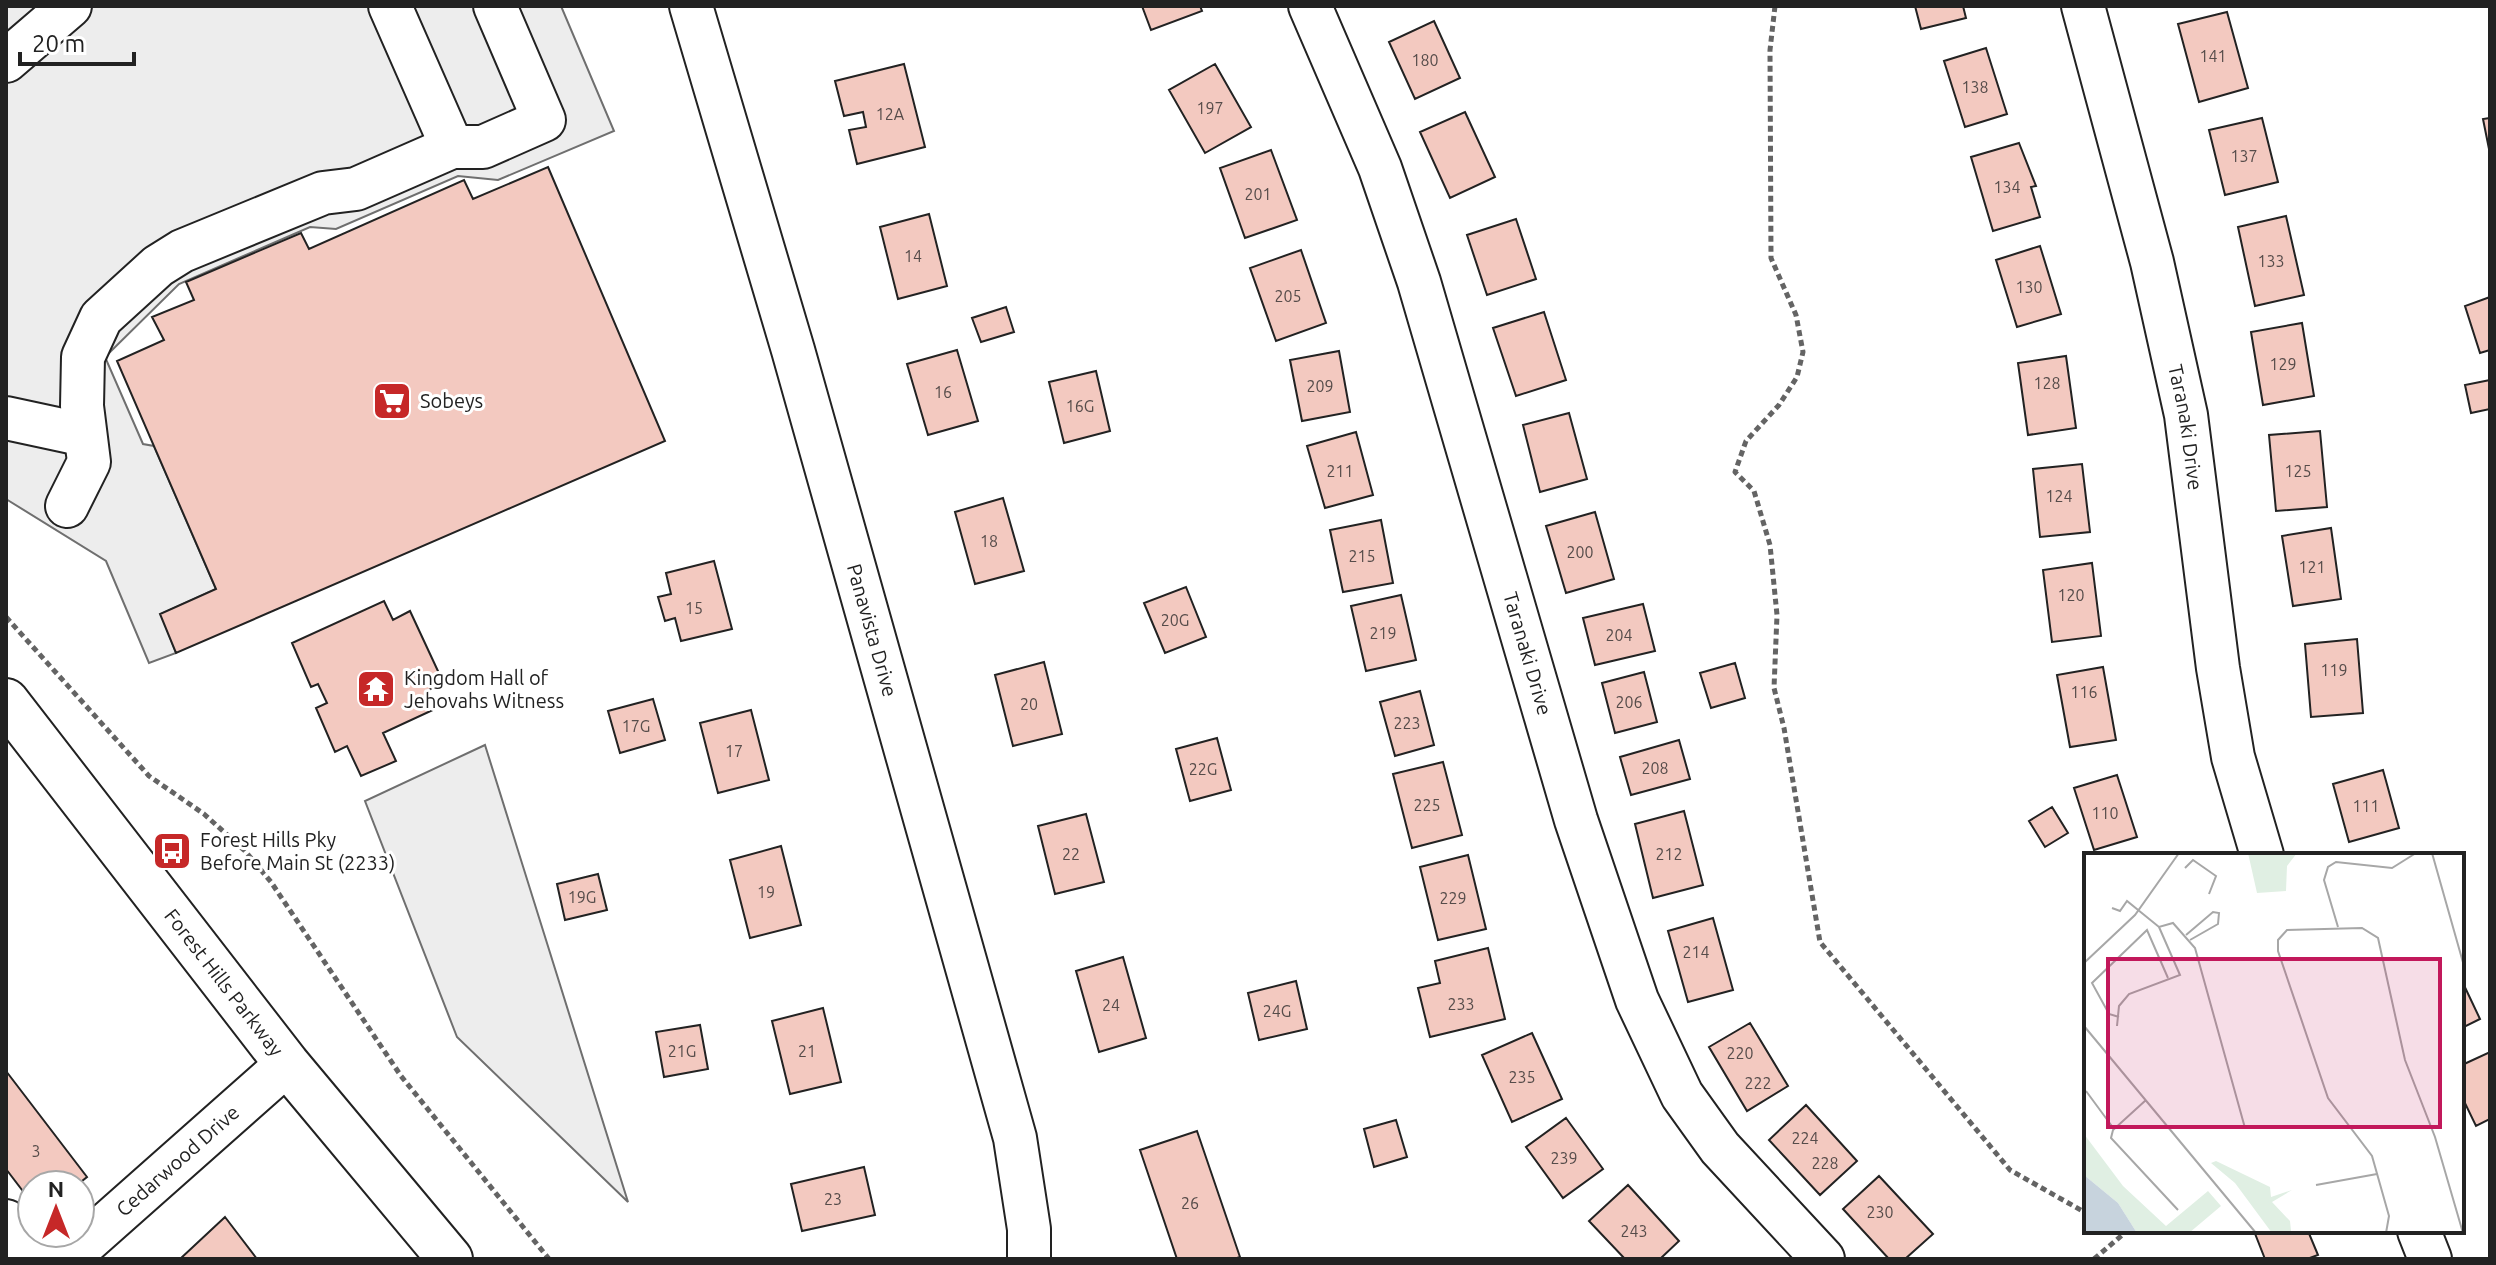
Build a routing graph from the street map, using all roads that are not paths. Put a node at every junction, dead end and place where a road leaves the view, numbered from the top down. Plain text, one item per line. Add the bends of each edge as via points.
1 (390, 6) edge
2 (495, 6) edge
3 (691, 6) edge
4 (1310, 6) edge
5 (2083, 6) edge
6 (52, 10) edge
7 (6, 61) edge
8 (452, 147) junction
9 (6, 418) edge
10 (85, 435) junction
11 (67, 506) dead end
12 (6, 701) edge
13 (2261, 853) edge
14 (287, 1064) junction
15 (6, 1221) edge
16 (2420, 1233) edge
17 (35, 1259) edge
18 (67, 1259) edge
19 (450, 1259) edge
20 (1029, 1259) edge
21 (1823, 1259) edge
22 (2430, 1259) edge

1 - 8 street
2 - 8 street via 544,120 483,147
3 - 20 street, Panavista Drive via 1015,1138
4 - 21 street, Taranaki Drive via 1380,168 1419,282 1576,820 1637,1000 1682,1095 1712,1138
5 - 13 street, Taranaki Drive via 2152,262 2186,415 2233,757
6 - 7 street
8 - 10 street via 356,189 323,193 182,251 158,266 101,318 90,340 83,357
9 - 10 street
10 - 11 street via 89,462
12 - 14 main road, Forest Hills Parkway
14 - 18 street, Cedarwood Drive
14 - 19 main road, Forest Hills Parkway
15 - 17 street
16 - 22 street

